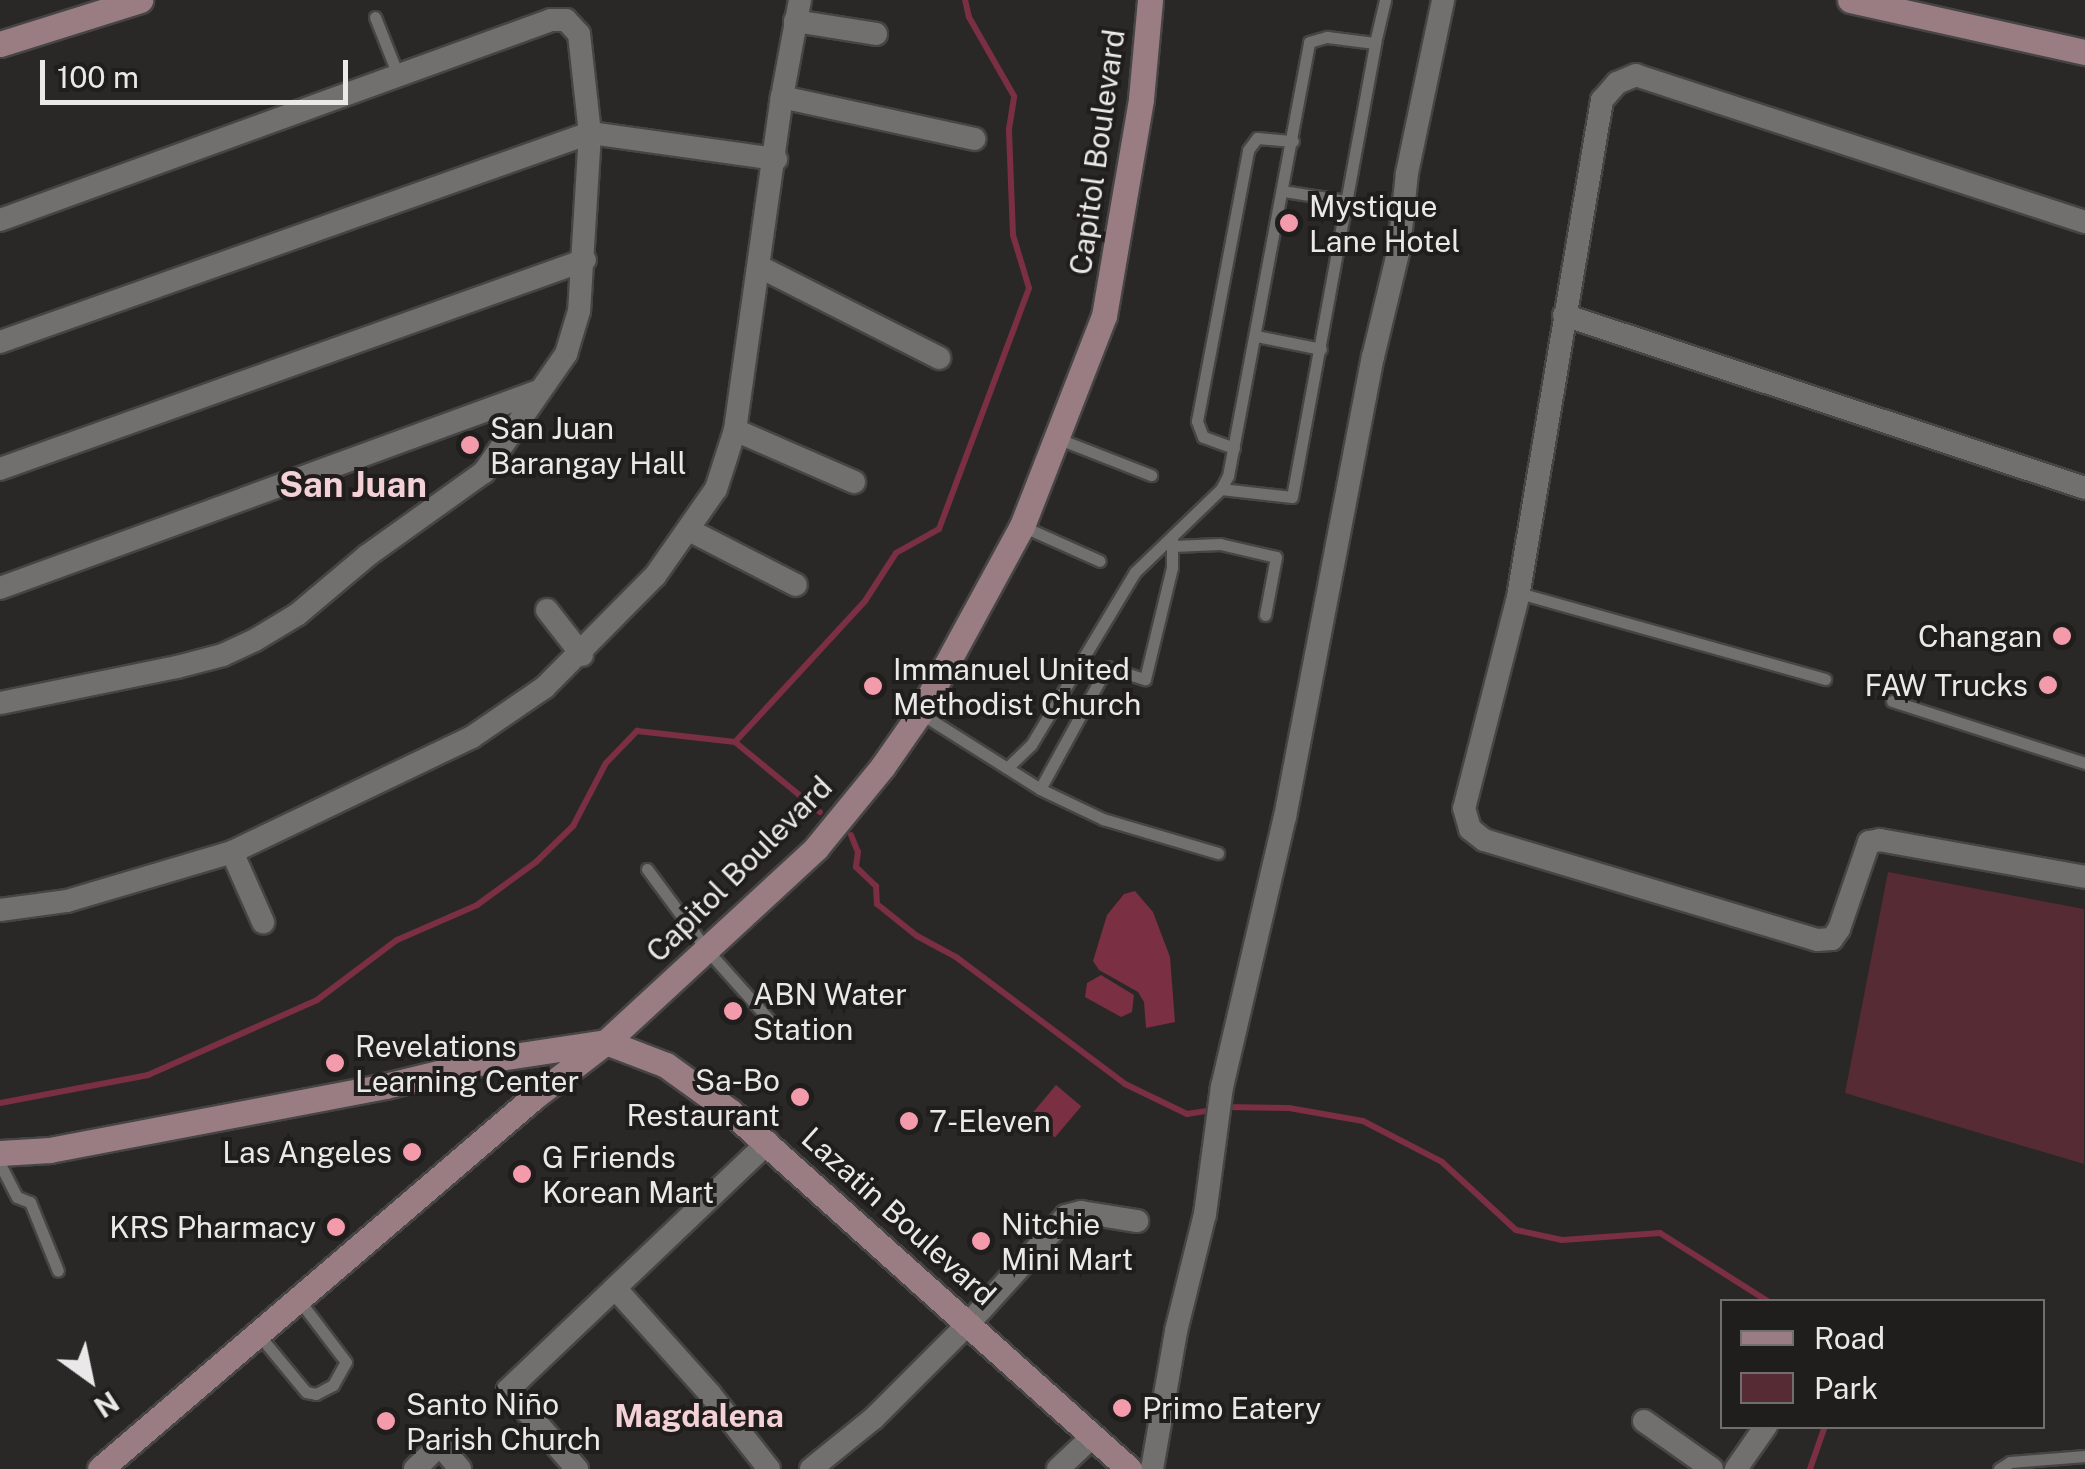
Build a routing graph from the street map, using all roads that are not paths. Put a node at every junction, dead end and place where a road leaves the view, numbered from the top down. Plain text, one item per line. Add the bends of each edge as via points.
1 (140, 0) edge
2 (1150, 0) edge
3 (1385, 0) edge
4 (1443, 0) edge
5 (1850, 0) edge
6 (798, 10) edge
7 (375, 17) dead end
8 (876, 34) dead end
9 (1375, 43) junction
10 (0, 44) edge
11 (2085, 52) edge
12 (398, 76) junction
13 (782, 97) junction
14 (590, 133) junction
15 (974, 139) dead end
16 (1293, 141) junction
17 (776, 159) junction
18 (1284, 190) junction
19 (1347, 202) junction
20 (0, 220) edge
21 (2085, 222) edge
22 (585, 260) junction
23 (760, 267) junction
24 (1564, 314) junction
25 (1256, 336) junction
26 (0, 342) edge
27 (1321, 350) junction
28 (938, 358) dead end
29 (536, 392) junction
30 (734, 430) junction
31 (1059, 439) junction
32 (1234, 448) junction
33 (0, 469) edge
34 (1151, 474) dead end
35 (854, 482) dead end
36 (2085, 488) edge
37 (1221, 490) junction
38 (1022, 526) junction
39 (689, 530) junction
40 (1172, 542) junction
41 (1100, 561) dead end
42 (796, 585) dead end
43 (0, 588) edge
44 (1519, 592) junction
45 (547, 610) dead end
46 (1264, 616) dead end
47 (582, 655) junction
48 (1826, 679) dead end
49 (1892, 701) dead end
50 (0, 703) edge
51 (920, 713) junction
52 (2085, 763) edge
53 (1007, 768) junction
54 (1040, 789) junction
55 (232, 852) junction
56 (1218, 853) dead end
57 (646, 869) dead end
58 (2085, 877) edge
59 (0, 910) edge
60 (262, 922) dead end
61 (707, 950) junction
62 (772, 1023) dead end
63 (606, 1042) junction
64 (768, 1142) junction
65 (0, 1152) edge
66 (0, 1164) edge
67 (1137, 1221) dead end
68 (58, 1271) dead end
69 (615, 1288) junction
70 (298, 1300) junction
71 (970, 1322) junction
72 (258, 1334) junction
73 (1644, 1421) dead end
74 (1764, 1429) edge
75 (1092, 1438) junction
76 (2085, 1456) edge
77 (1708, 1468) edge
78 (100, 1469) edge
79 (416, 1469) edge
80 (460, 1469) edge
81 (577, 1469) edge
82 (768, 1469) edge
83 (811, 1469) edge
84 (1058, 1469) edge
85 (1128, 1469) edge
86 (1152, 1469) edge
87 (1736, 1469) edge
88 (1999, 1469) edge

1 - 10 main road
2 - 31 main road, Capitol Boulevard via 1118,253 1104,316
3 - 9 lane
4 - 86 street via 1285,816 1222,1087 1206,1214 1176,1331
5 - 11 main road
6 - 8 street
6 - 13 street
7 - 12 lane
9 - 16 lane via 1328,37 1309,42
9 - 19 lane
12 - 14 street via 566,20 579,34
12 - 20 street
13 - 15 street
13 - 17 street
14 - 17 street
14 - 22 street
14 - 26 street
16 - 18 lane
16 - 32 lane via 1257,138 1248,150 1197,422 1203,438
17 - 23 street
18 - 19 lane
18 - 25 lane
19 - 27 lane
21 - 24 street via 1636,75 1602,100
22 - 29 street via 566,354
22 - 33 street
23 - 28 street
23 - 30 street
24 - 36 street
24 - 44 street
25 - 27 lane
25 - 32 lane
27 - 37 lane via 1292,497
29 - 43 street
29 - 50 street via 484,472 256,640 178,667
30 - 35 street
30 - 39 street via 716,489
31 - 34 lane
31 - 38 main road, Capitol Boulevard
32 - 37 lane
37 - 40 lane
38 - 41 lane
38 - 51 main road, Capitol Boulevard
39 - 42 street
39 - 47 street
40 - 46 lane via 1276,557
40 - 53 lane via 1136,572 1031,745
40 - 54 lane via 1145,679 1107,667
44 - 48 lane
44 - 58 street via 1464,808 1470,830 1484,840 1818,940 1840,929 1869,842
45 - 47 street
47 - 55 street via 472,736
49 - 52 lane
51 - 53 lane
51 - 61 main road, Capitol Boulevard via 854,806
53 - 54 lane
54 - 56 lane via 1104,819
55 - 59 street via 67,901
55 - 60 street
57 - 61 lane
61 - 62 lane
61 - 63 main road, Capitol Boulevard
63 - 64 main road, Lazatin Boulevard via 666,1065
63 - 65 main road via 50,1150
63 - 70 main road, Capitol Boulevard
64 - 69 street
64 - 71 main road, Lazatin Boulevard
66 - 68 lane via 17,1196 30,1202
67 - 71 street via 1069,1214
69 - 81 street via 508,1390
69 - 82 street
70 - 72 main road, Capitol Boulevard
70 - 72 lane via 346,1362 332,1385 306,1392
71 - 75 main road, Lazatin Boulevard
71 - 83 street via 874,1418
72 - 78 main road, Capitol Boulevard
73 - 77 street
74 - 87 street
75 - 84 street
75 - 85 main road, Lazatin Boulevard
76 - 88 lane via 2010,1462
79 - 80 street via 440,1446

